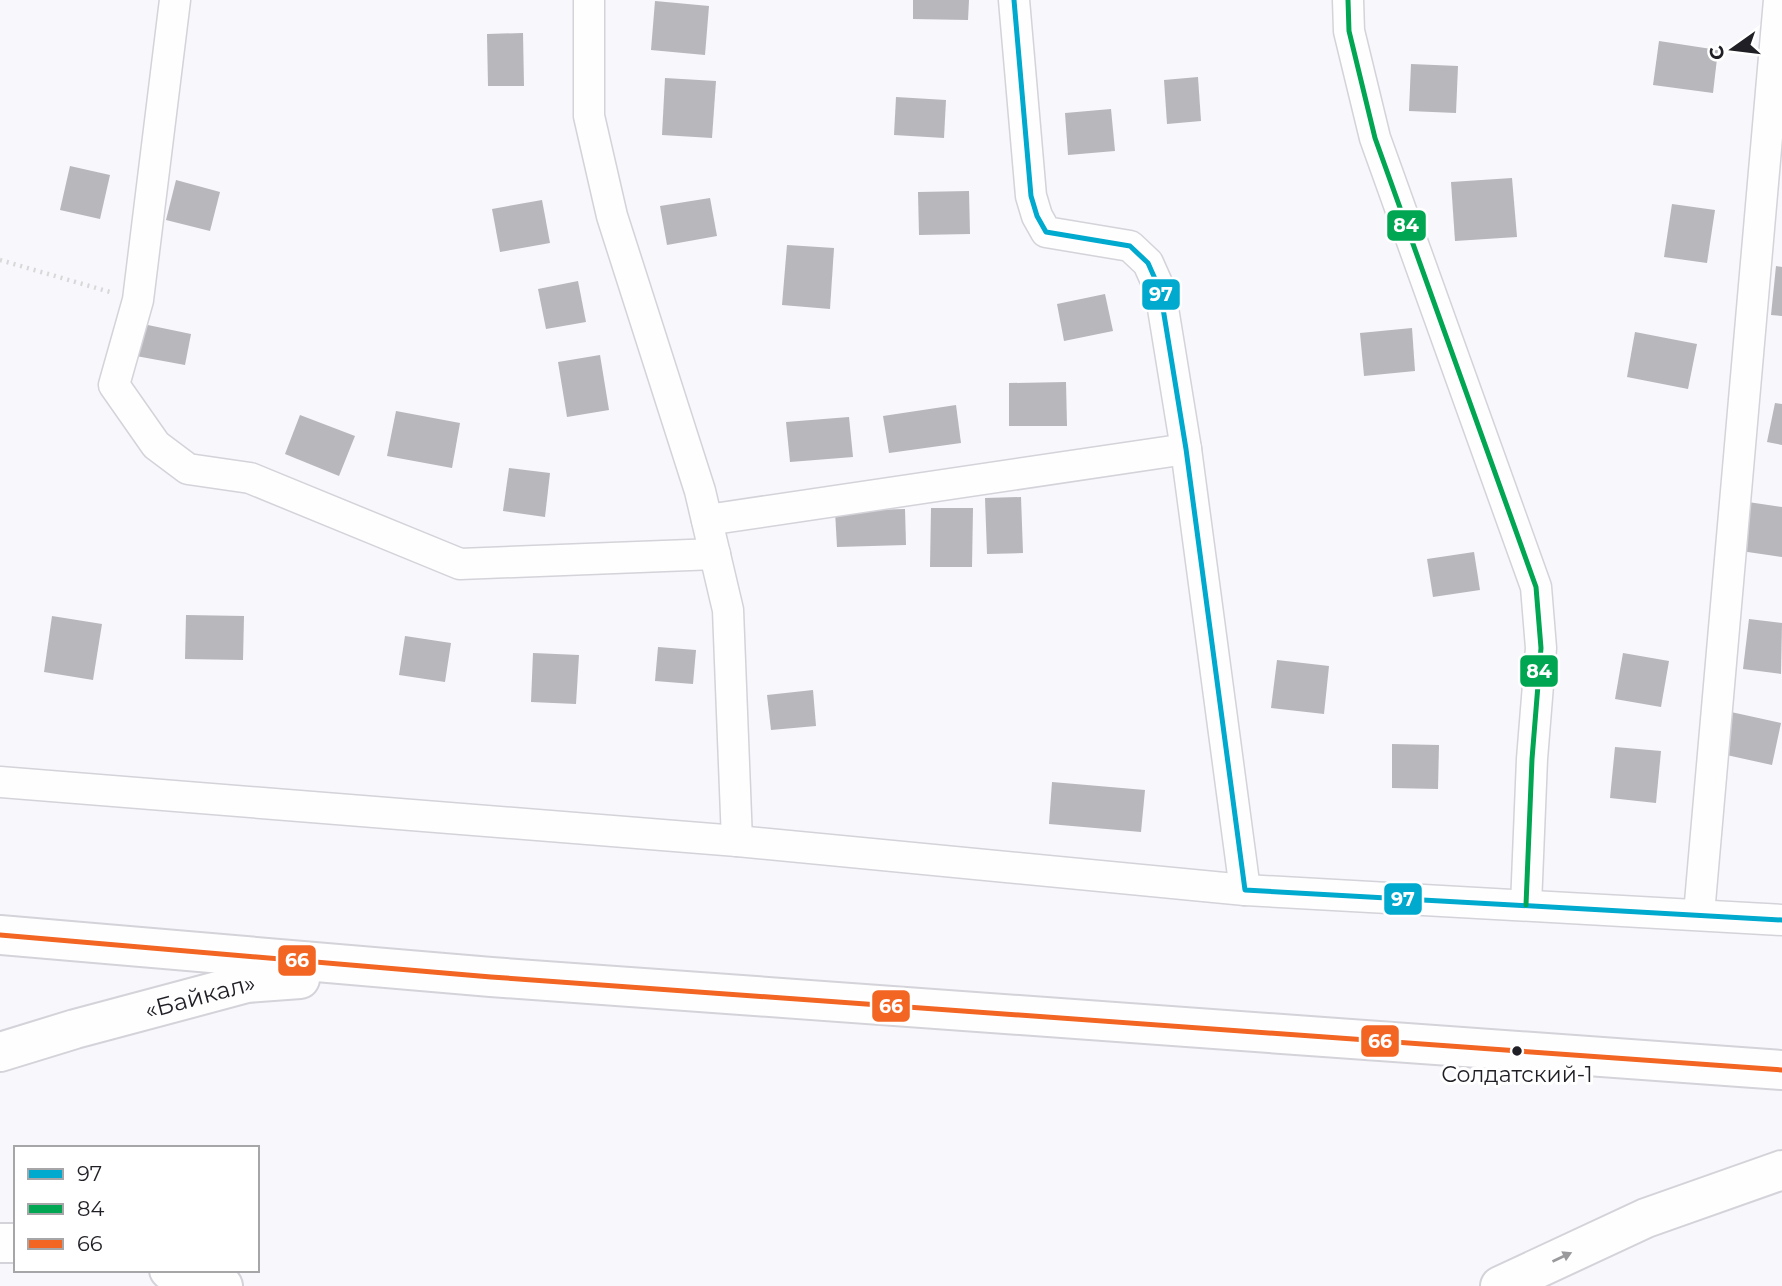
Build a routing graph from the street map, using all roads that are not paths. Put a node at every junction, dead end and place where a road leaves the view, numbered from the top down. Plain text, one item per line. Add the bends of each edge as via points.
1 (175, 0) edge
2 (589, 0) edge
3 (1014, 0) edge
4 (1348, 0) edge
5 (1779, 0) edge
6 (1186, 449) junction
7 (707, 520) junction
8 (715, 554) junction
9 (0, 782) edge
10 (737, 841) junction
11 (1245, 890) junction
12 (1526, 905) junction
13 (1699, 914) junction
14 (1782, 920) edge
15 (0, 935) edge
16 (491, 977) junction
17 (0, 1052) edge
18 (1782, 1070) edge
19 (1782, 1170) edge
20 (176, 1272) edge
21 (223, 1286) edge
22 (1500, 1286) edge

1 - 8 street via 138,300 114,385 156,445 188,469 250,478 460,564
2 - 7 street via 589,116 612,216
3 - 6 street via 1031,196 1037,216 1046,232 1130,246 1148,263 1160,290
4 - 12 street via 1349,31 1375,138 1536,587 1541,648
5 - 13 street
6 - 7 street
6 - 11 street
7 - 8 street
8 - 10 street via 728,610
9 - 10 street
10 - 11 street
11 - 12 street
12 - 13 street
13 - 14 street
15 - 16 main road
16 - 17 main road, «Байкал» via 247,983
16 - 18 main road
22 -> 19 main road via 1646,1218
20 - 21 main road

